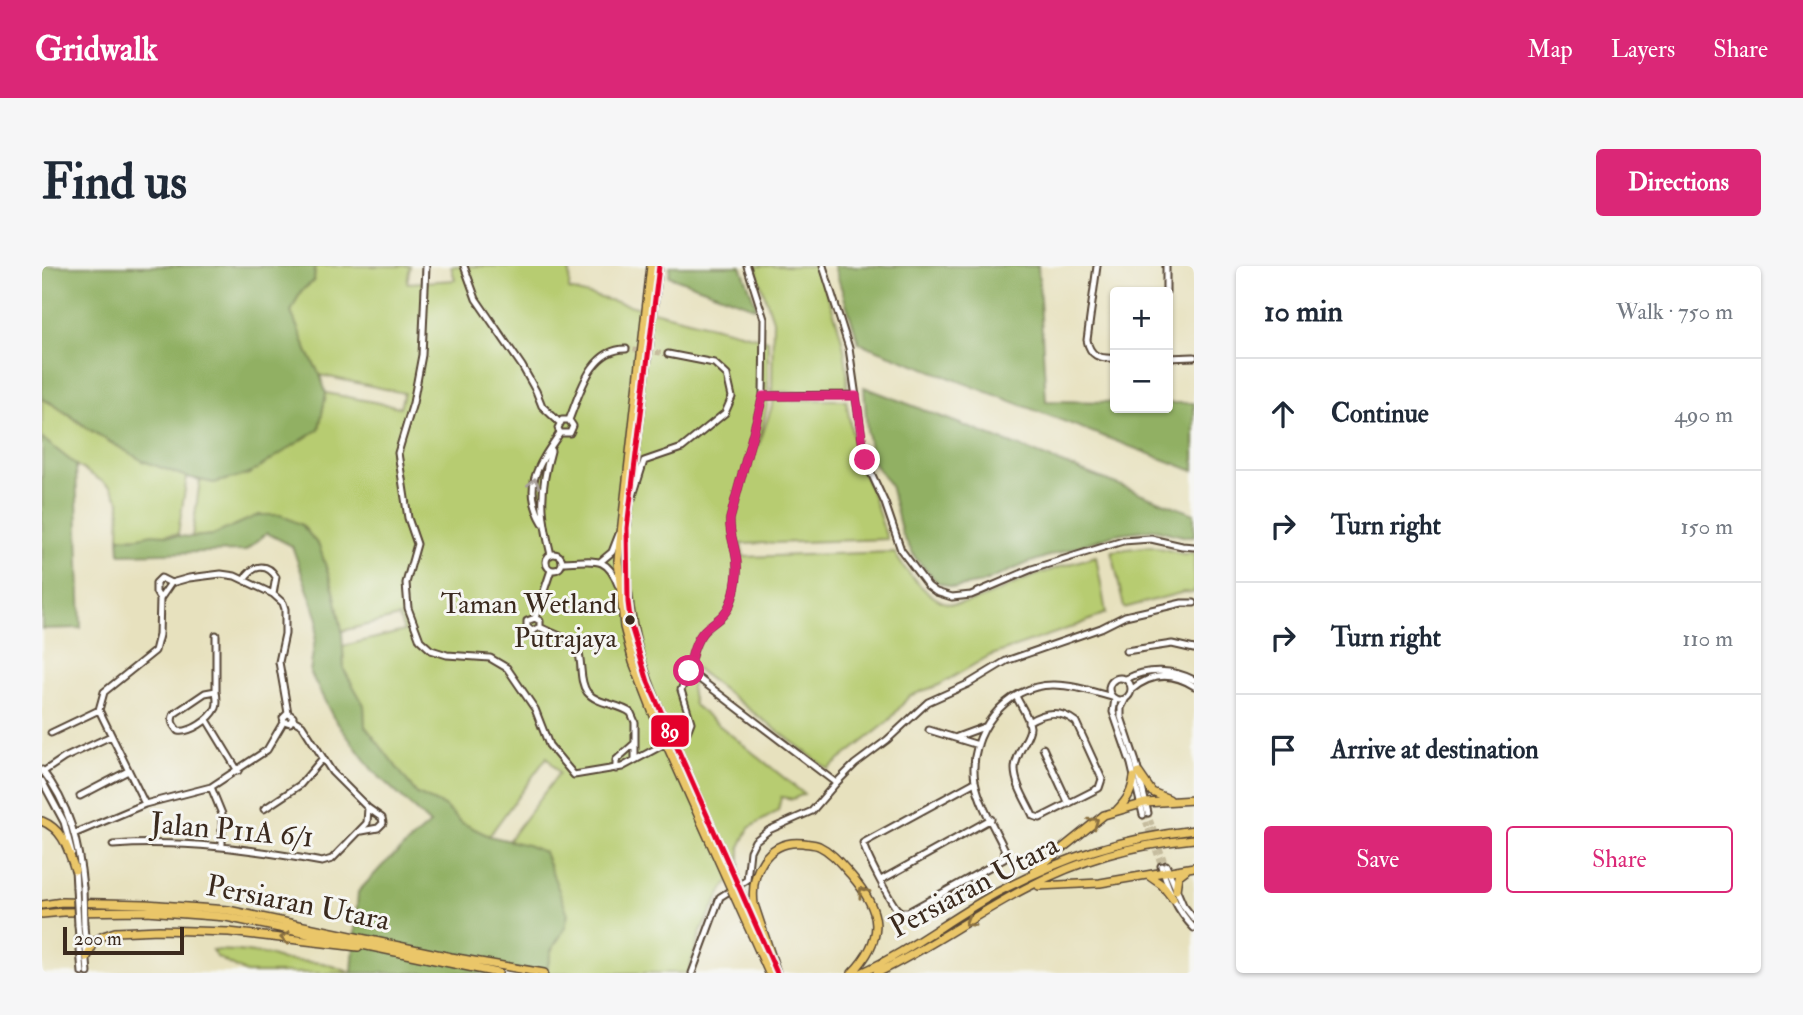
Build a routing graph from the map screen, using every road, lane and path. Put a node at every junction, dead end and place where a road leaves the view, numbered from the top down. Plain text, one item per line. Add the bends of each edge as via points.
1 (426, 266) edge
2 (464, 266) edge
3 (651, 266) edge
4 (659, 266) edge
5 (747, 266) edge
6 (823, 266) edge
7 (1097, 266) edge
8 (1166, 266) edge
9 (1166, 287) edge
10 (626, 349) tunnel mouth
11 (668, 354) tunnel mouth
12 (1110, 357) edge
13 (1194, 357) edge
14 (1173, 358) edge
15 (763, 396) junction
16 (856, 396) junction
17 (569, 420) junction
18 (559, 422) junction
19 (560, 433) junction
20 (552, 444) junction
21 (630, 503) junction
22 (543, 523) junction
23 (620, 532) junction
24 (1194, 547) edge
25 (551, 555) junction
26 (562, 562) junction
27 (600, 562) junction
28 (551, 570) junction
29 (244, 580) junction
30 (172, 583) junction
31 (618, 585) junction
32 (273, 594) junction
33 (160, 599) junction
34 (1194, 603) edge
35 (535, 618) junction
36 (540, 627) junction
37 (216, 635) dead end
38 (1194, 649) edge
39 (1126, 651) dead end
40 (689, 671) junction
41 (1126, 679) junction
42 (1194, 680) edge
43 (1110, 684) junction
44 (1194, 686) edge
45 (1086, 690) junction
46 (1131, 690) junction
47 (216, 691) junction
48 (1016, 696) junction
49 (1114, 698) junction
50 (1126, 698) junction
51 (99, 710) junction
52 (288, 713) junction
53 (660, 718) junction
54 (206, 720) junction
55 (293, 720) junction
56 (284, 721) junction
57 (1028, 722) junction
58 (984, 727) junction
59 (929, 730) dead end
60 (51, 733) dead end
61 (111, 736) junction
62 (957, 737) junction
63 (635, 743) junction
64 (978, 745) junction
65 (1043, 748) dead end
66 (323, 758) junction
67 (635, 760) junction
68 (616, 769) junction
69 (42, 771) edge
70 (128, 771) junction
71 (237, 771) junction
72 (1137, 775) junction
73 (42, 781) edge
74 (975, 782) junction
75 (836, 783) junction
76 (211, 787) junction
77 (80, 796) dead end
78 (1171, 800) junction
79 (1194, 800) edge
80 (145, 804) junction
81 (1069, 804) junction
82 (1142, 804) junction
83 (368, 808) junction
84 (264, 809) dead end
85 (1116, 810) junction
86 (1145, 814) tunnel mouth
87 (991, 819) junction
88 (42, 821) edge
89 (1194, 830) edge
90 (360, 831) junction
91 (76, 832) junction
92 (1194, 839) edge
93 (113, 845) dead end
94 (222, 845) junction
95 (1192, 868) edge
96 (1165, 869) junction
97 (75, 870) junction
98 (1147, 875) junction
99 (881, 880) junction
100 (79, 887) junction
101 (1026, 888) junction
102 (1176, 890) junction
103 (1000, 891) junction
104 (737, 892) junction
105 (1173, 900) junction
106 (44, 904) edge
107 (42, 914) edge
108 (1194, 919) edge
109 (81, 925) junction
110 (1194, 928) edge
111 (377, 948) junction
112 (911, 956) junction
113 (87, 957) junction
114 (82, 973) edge
115 (88, 973) edge
116 (498, 973) edge
117 (544, 973) edge
118 (692, 973) edge
119 (769, 973) edge
120 (777, 973) edge
121 (852, 973) edge
122 (861, 973) edge
123 (877, 973) edge
124 (887, 973) edge

1 - 68 street via 422,355 398,459 416,544 406,583 408,608 421,640 431,650 490,658 507,668 535,709 549,745 570,772 579,775
2 - 18 street via 476,299 522,366 542,406
3 - 23 main road
4 - 21 main road
5 - 15 street via 764,319
6 - 16 street via 849,348
7 - 12 street via 1087,340 1089,350
8 - 9 street
10 - 17 street via 600,358
11 - 21 street via 714,363 727,375 730,402 725,413 679,450 644,461
13 - 14 street
15 - 16 street
15 - 40 street via 730,519 737,557 735,587 721,619 701,635
16 - 24 street via 863,454 897,542 936,592 952,597 971,595 1032,569 1123,541 1151,539
17 - 18 street
17 - 19 street via 573,426 570,433
18 - 19 street
19 - 20 street
20 - 22 street via 541,495
22 -> 20 street via 535,509 533,487 535,473
21 - 53 main road via 629,614
22 - 25 street
23 - 27 street via 612,552
23 - 31 main road
25 - 26 street
25 - 28 street via 546,562
26 - 27 street
26 - 28 street via 559,569
27 - 31 street via 613,571
28 - 35 street
29 - 30 street via 220,574
29 - 32 street
29 - 32 street via 251,570 268,568 276,577
30 - 33 street
30 - 33 street via 161,578 156,583
31 - 53 main road via 633,662
32 - 52 street via 285,609 279,662
33 - 51 street via 155,651 104,692
34 - 75 street via 1125,615 1006,661 928,702
35 - 36 street
35 - 36 street via 529,619 527,627 535,631
36 - 63 street via 574,645 589,694 631,713
37 - 47 street
38 - 39 street via 1164,645
40 - 67 street via 681,690 690,716 689,730
40 - 75 street
41 - 42 street via 1165,671
41 - 43 street
41 - 46 street
43 - 45 street
43 - 49 street
44 - 46 street via 1165,676 1144,680
45 - 48 street via 1054,685
45 - 49 street
46 - 50 street
47 - 54 street via 215,709
47 - 54 street via 174,714 172,724 182,732
48 - 57 street
48 - 58 street
49 - 50 street
49 - 72 street via 1113,712
50 - 72 street via 1121,717
51 - 60 street
51 - 61 street, Jalan P11A 6/1
52 - 55 street
52 - 56 street
53 - 104 main road, bridge
54 - 71 street
55 - 56 street
55 - 66 street via 302,725
56 - 71 street, Jalan P11A 6/1 via 267,750
57 - 81 street via 1030,732 1015,769 1020,788 1034,816 1040,818
57 - 81 street via 1050,713 1076,722 1102,782
58 - 62 street
58 - 64 street
59 - 62 street
61 - 69 street
61 - 70 street, Jalan P11A 6/1
62 - 64 street
63 - 67 street
63 - 68 street via 616,760
64 - 74 street
65 - 81 street
66 - 83 street
66 - 84 street via 300,785
67 - 68 street
69 - 91 street
70 - 77 street
70 - 80 street, Jalan P11A 6/1
71 - 76 street, Jalan P11A 6/1
72 - 78 main road via 1152,792
72 - 82 street
72 - 85 main road via 1126,801
73 - 97 street via 64,822
74 - 87 street
74 - 99 street via 863,843
75 - 118 street via 805,815 755,841 747,880 720,897
76 - 80 street, Jalan P11A 6/1
76 - 94 street via 222,814
78 - 79 main road
78 - 82 main road
80 - 91 street, Jalan P11A 6/1
82 - 85 main road
82 - 86 street
83 - 90 street, Jalan P11A 6/1 via 369,820
83 - 90 street via 383,823
103 -> 85 main road
87 - 99 street
87 - 99 street via 1005,850 1004,859 908,912 897,909
88 - 97 main road via 56,828
89 - 103 main road, Persiaran Utara via 1101,847
90 - 94 street, Jalan P11A 6/1 via 327,861
91 - 100 street
92 - 101 main road, Persiaran Utara via 1106,854
93 - 94 street, Jalan P11A 6/1
95 - 96 main road
95 - 102 main road via 1178,876
96 - 98 main road
96 - 102 street
96 - 105 street
97 - 100 street
98 - 101 main road
98 - 105 main road via 1163,885
100 - 109 street, bridge
101 -> 112 main road, Persiaran Utara
102 - 108 street
103 - 122 main road, Persiaran Utara
104 - 119 main road
104 - 120 main road
105 - 110 street
106 - 117 main road, Persiaran Utara via 158,904 228,910
107 - 111 main road, Persiaran Utara via 204,914
109 - 113 street
109 - 114 street
111 -> 113 main road via 229,932 159,930 103,936
111 - 116 main road, Persiaran Utara
112 - 123 main road, Persiaran Utara
112 - 124 main road
113 - 115 street
121 -> 120 main road via 874,944 873,906 836,858 818,845 797,842 765,855 752,891

